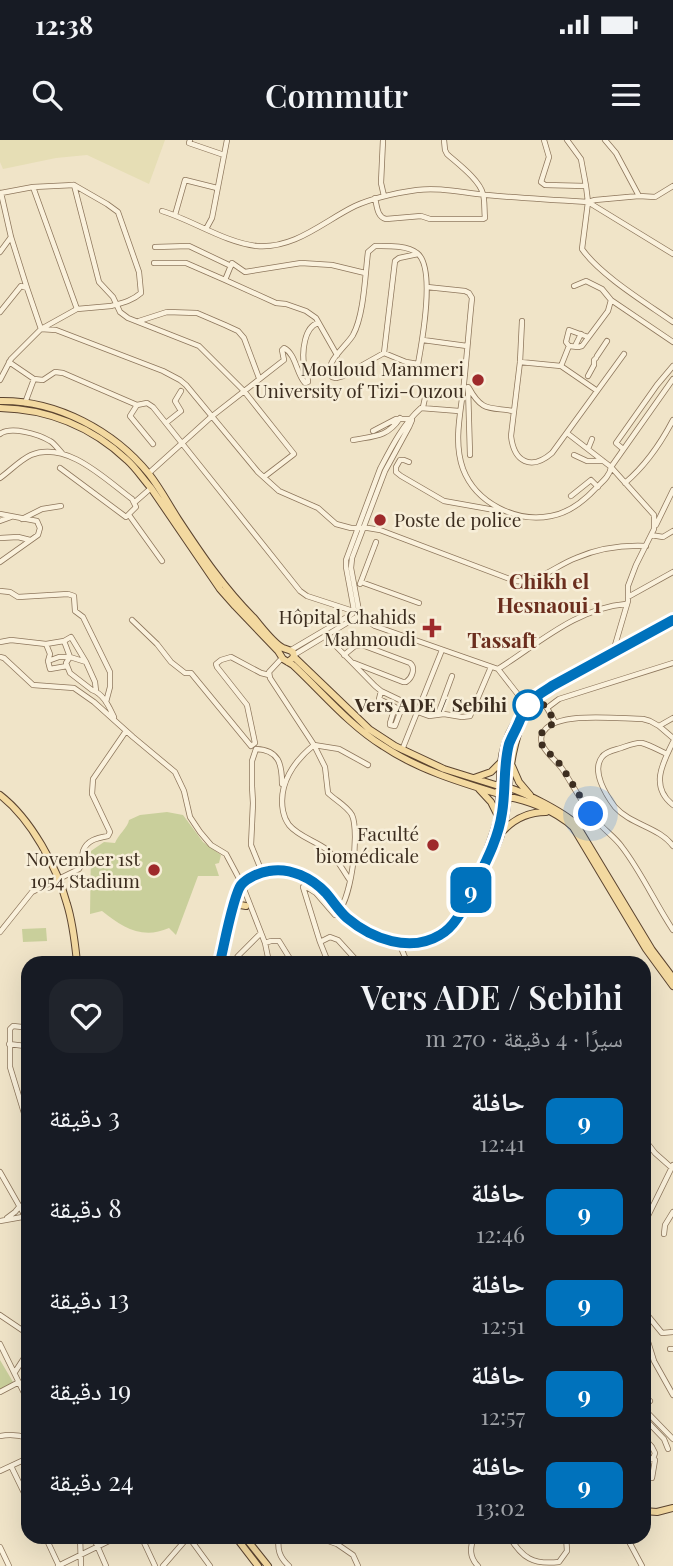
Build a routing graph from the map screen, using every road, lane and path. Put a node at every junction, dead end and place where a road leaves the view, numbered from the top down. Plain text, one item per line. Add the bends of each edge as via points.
1 (190, 140) edge
2 (227, 140) edge
3 (383, 140) edge
4 (444, 140) edge
5 (544, 140) edge
6 (567, 140) edge
7 (605, 140) edge
8 (224, 155) junction
9 (74, 185) junction
10 (586, 186) junction
11 (673, 186) edge
12 (33, 187) junction
13 (217, 188) junction
14 (1, 194) edge
15 (484, 194) junction
16 (384, 196) junction
17 (639, 196) junction
18 (375, 198) junction
19 (588, 202) junction
20 (162, 211) dead end
21 (175, 215) junction
22 (206, 229) junction
23 (11, 237) junction
24 (155, 247) dead end
25 (0, 252) edge
26 (418, 254) junction
27 (673, 254) edge
28 (153, 264) dead end
29 (231, 266) junction
30 (365, 273) junction
31 (225, 279) junction
32 (574, 286) dead end
33 (27, 288) junction
34 (427, 288) junction
35 (611, 300) junction
36 (115, 305) junction
37 (77, 309) junction
38 (0, 312) edge
39 (138, 321) junction
40 (522, 321) dead end
41 (673, 322) edge
42 (318, 323) junction
43 (41, 329) junction
44 (581, 334) junction
45 (588, 337) junction
46 (423, 340) junction
47 (607, 341) dead end
48 (673, 342) edge
49 (467, 346) junction
50 (572, 346) junction
51 (384, 354) junction
52 (624, 354) dead end
53 (337, 355) junction
54 (9, 362) junction
55 (520, 362) junction
56 (561, 366) junction
57 (673, 366) edge
58 (588, 376) dead end
59 (259, 378) junction
60 (34, 379) junction
61 (673, 379) edge
62 (0, 380) edge
63 (467, 384) junction
64 (427, 389) dead end
65 (596, 390) junction
66 (181, 391) dead end
67 (244, 391) junction
68 (0, 401) edge
69 (25, 403) junction
70 (137, 405) junction
71 (423, 407) junction
72 (0, 408) edge
73 (459, 411) junction
74 (514, 411) junction
75 (211, 416) junction
76 (400, 418) junction
77 (412, 420) junction
78 (673, 420) edge
79 (166, 423) junction
80 (373, 431) dead end
81 (567, 433) junction
82 (0, 435) edge
83 (592, 439) dead end
84 (354, 440) dead end
85 (153, 444) dead end
86 (182, 444) junction
87 (588, 449) junction
88 (623, 449) junction
89 (63, 453) junction
90 (470, 455) dead end
91 (574, 455) dead end
92 (603, 460) junction
93 (409, 462) dead end
94 (611, 467) junction
95 (60, 468) dead end
96 (146, 475) junction
97 (264, 477) junction
98 (0, 478) edge
99 (625, 483) junction
100 (598, 486) junction
101 (151, 488) junction
102 (673, 490) edge
103 (571, 496) dead end
104 (135, 502) junction
105 (61, 506) dead end
106 (0, 513) edge
107 (511, 514) junction
108 (130, 515) junction
109 (12, 517) junction
110 (22, 519) junction
111 (0, 521) edge
112 (358, 528) junction
113 (364, 528) junction
114 (654, 529) junction
115 (673, 531) edge
116 (651, 536) junction
117 (0, 538) edge
118 (31, 541) junction
119 (376, 542) dead end
120 (646, 546) junction
121 (162, 561) dead end
122 (0, 562) edge
123 (673, 572) edge
124 (361, 582) junction
125 (0, 591) edge
126 (356, 591) junction
127 (628, 598) junction
128 (419, 603) dead end
129 (626, 604) junction
130 (356, 613) junction
131 (673, 620) edge
132 (132, 621) dead end
133 (326, 636) junction
134 (64, 641) junction
135 (0, 642) edge
136 (46, 643) junction
137 (442, 650) junction
138 (613, 652) junction
139 (288, 655) junction
140 (343, 655) junction
141 (0, 657) edge
142 (70, 657) junction
143 (48, 661) junction
144 (350, 661) junction
145 (86, 662) junction
146 (673, 663) edge
147 (67, 666) junction
148 (491, 667) junction
149 (498, 669) junction
150 (269, 675) junction
151 (452, 676) dead end
152 (96, 691) junction
153 (381, 691) junction
154 (535, 697) junction
155 (106, 702) junction
156 (527, 706) junction
157 (547, 708) junction
158 (418, 712) junction
159 (438, 714) junction
160 (673, 718) edge
161 (116, 721) junction
162 (555, 722) junction
163 (659, 726) junction
164 (126, 731) junction
165 (673, 740) edge
166 (314, 745) junction
167 (255, 747) junction
168 (402, 750) junction
169 (667, 754) junction
170 (501, 761) junction
171 (368, 765) dead end
172 (511, 765) junction
173 (471, 778) junction
174 (474, 786) junction
175 (504, 791) junction
176 (283, 792) junction
177 (0, 795) edge
178 (537, 801) junction
179 (673, 805) edge
180 (552, 813) junction
181 (498, 817) junction
182 (502, 833) junction
183 (673, 846) edge
184 (485, 862) junction
185 (262, 872) junction
186 (58, 878) junction
187 (349, 880) junction
188 (242, 884) junction
189 (236, 898) junction
190 (234, 908) junction
191 (249, 909) junction
192 (340, 911) junction
193 (673, 930) edge
194 (0, 932) edge
195 (261, 933) junction
196 (320, 942) junction
197 (265, 943) junction
198 (399, 943) junction
199 (76, 956) edge
200 (222, 956) edge
201 (238, 956) edge
202 (268, 956) edge
203 (288, 956) edge
204 (326, 956) edge
205 (353, 956) edge
206 (404, 956) edge
207 (673, 978) edge
208 (673, 986) edge
209 (21, 1027) edge
210 (9, 1044) junction
211 (21, 1046) edge
212 (21, 1103) edge
213 (651, 1148) edge
214 (673, 1167) edge
215 (1, 1174) edge
216 (20, 1206) joint
217 (651, 1207) edge
218 (673, 1212) edge
219 (21, 1217) edge
220 (2, 1220) edge
221 (664, 1234) dead end
222 (0, 1315) edge
223 (651, 1320) edge
224 (21, 1329) edge
225 (673, 1332) edge
226 (0, 1344) edge
227 (651, 1351) edge
228 (21, 1362) edge
229 (14, 1373) junction
230 (19, 1382) junction
231 (21, 1386) edge
232 (0, 1392) edge
233 (673, 1395) edge
234 (651, 1416) edge
235 (651, 1425) edge
236 (0, 1436) edge
237 (21, 1436) edge
238 (673, 1439) edge
239 (651, 1446) edge
240 (668, 1449) dead end
241 (653, 1459) joint
242 (21, 1461) edge
243 (11, 1466) junction
244 (0, 1471) edge
245 (651, 1478) edge
246 (21, 1487) edge
247 (673, 1508) edge
248 (651, 1512) edge
249 (48, 1544) edge
250 (80, 1544) edge
251 (97, 1544) edge
252 (104, 1544) edge
253 (145, 1544) edge
254 (183, 1544) edge
255 (194, 1544) edge
256 (245, 1544) edge
257 (247, 1544) edge
258 (278, 1544) edge
259 (334, 1544) edge
260 (471, 1544) edge
261 (514, 1544) edge
262 (567, 1544) edge
263 (630, 1544) edge
264 (0, 1547) edge
265 (98, 1547) junction
266 (81, 1555) junction
267 (9, 1566) edge
268 (58, 1566) edge
269 (81, 1566) edge
270 (106, 1566) edge
271 (155, 1566) edge
272 (163, 1566) edge
273 (210, 1566) edge
274 (258, 1566) edge
275 (266, 1566) edge
276 (289, 1566) edge
277 (358, 1566) edge
278 (478, 1566) edge
279 (642, 1566) edge

1 - 8 street
2 - 8 street
3 - 16 street
4 - 15 street via 444,150
5 - 10 street via 549,157 541,182
6 - 10 street via 581,159
7 - 17 street
8 - 13 street
9 - 12 street
9 - 36 street via 99,282
9 - 36 street via 118,212 139,272 141,293
10 - 19 street
11 - 17 street via 655,197
12 - 14 street
12 - 37 street
13 - 21 street via 185,180
13 - 22 street
14 - 23 street
15 - 16 street via 421,190
15 - 18 street via 485,218 478,219 386,219 379,215
15 - 19 street
16 - 18 street
17 - 19 street
18 - 22 street via 282,243 258,246
19 - 27 street
19 - 41 street via 583,252
20 - 21 street
21 - 22 street
23 - 25 street
23 - 33 street
24 - 29 street via 189,246
26 - 30 street via 374,246 368,252
26 - 34 street
26 - 51 street via 395,261
28 - 31 street via 186,263
29 - 30 street via 245,272 301,263
29 - 31 street
30 - 53 street via 357,326
31 - 42 street via 276,303 306,311
32 - 35 street via 586,281
33 - 38 street via 21,286
33 - 43 street
34 - 46 street
34 - 49 street via 469,292
35 - 45 street
35 - 48 street
36 - 37 street
36 - 39 street
37 - 43 street
39 - 59 street via 167,312 197,313 238,331
39 - 67 street via 199,346
40 - 55 street
42 - 53 street
42 - 59 street via 309,329 306,340 308,382 300,378 290,351 284,348 284,360
43 - 54 street
43 - 75 street via 56,330 173,376
44 - 45 street
44 - 50 street
44 - 50 street via 568,331 566,342
45 - 50 street via 582,346
46 - 49 street
46 - 51 street via 418,364
47 - 58 street
49 - 63 street
50 - 56 street
51 - 53 street via 336,378 328,372
52 - 65 street
54 - 60 street
54 - 62 street
55 - 56 street
55 - 74 street
56 - 65 street
57 - 88 street via 616,443
59 - 67 street
60 - 69 street
60 - 70 street via 62,373
61 - 88 street
63 - 73 street
63 - 74 street via 482,406
63 - 90 street
64 - 71 street
65 - 81 street
66 - 79 street via 175,401 181,411
67 - 75 street
67 - 97 street via 293,454
68 - 69 main road
69 - 96 main road via 90,425 123,448
70 - 79 street via 147,402
70 - 85 street via 130,416
71 - 73 street
71 - 77 street
72 - 96 main road via 30,410 69,422 104,441
73 - 107 street via 458,442 465,473 489,502
74 - 81 street via 513,447 523,460 540,462
75 - 86 street
75 - 97 street
76 - 77 street
76 - 80 street
76 - 84 street via 389,431
77 - 112 street via 380,469
77 - 113 street via 385,471
78 - 99 street via 639,471
79 - 86 street
81 - 87 street
82 - 89 street via 22,431 51,442
83 - 87 street
86 - 96 street
86 - 130 street via 300,591
87 - 92 street
88 - 94 street
89 - 98 street via 29,456
89 - 104 street
91 - 92 street via 587,461
92 - 94 street
93 - 107 street via 399,462 398,474 444,501
94 - 99 street
94 - 100 street
95 - 108 street
96 - 101 main road
96 - 139 main road via 214,571
97 - 112 street via 283,494 318,508 336,524
99 - 114 street via 654,515
100 - 103 street via 591,480
100 - 107 street via 565,512 525,517
101 - 104 street
101 - 139 main road via 220,589
102 - 114 street
104 - 108 street
105 - 110 street
106 - 109 street
108 - 121 street
109 - 110 street
109 - 111 street
110 - 118 street via 40,524
112 - 113 street
112 - 130 street via 346,562
113 - 120 street via 520,581 588,554
113 - 126 street via 351,563
114 - 116 street
115 - 116 street via 663,537
116 - 120 street
117 - 118 street
118 - 122 street
119 - 124 street
120 - 127 street via 628,586
123 - 127 street
124 - 126 street
124 - 128 street
125 - 155 street via 18,597 74,596 75,611 83,617 110,673
126 - 130 street
127 - 129 street
129 - 138 street
129 - 149 street via 573,620
130 - 133 street
130 - 137 street via 375,626
130 - 139 street
131 - 138 main road
132 - 167 street via 171,662 191,673
133 - 139 street
133 - 140 street
134 - 136 street
134 - 142 street
134 - 145 street via 71,637
135 - 136 street
136 - 143 street
137 - 148 street
137 - 158 street
138 - 154 main road
139 - 150 street
139 - 168 main road via 369,729
139 - 174 main road via 381,745 404,759
140 - 144 street
140 - 144 street via 366,645 410,663 414,670 406,682
141 - 161 street via 33,685 74,688
142 - 143 street
142 - 145 street
142 - 147 street
143 - 147 street via 50,669
144 - 153 street
145 - 152 street
146 - 157 street via 559,699
147 - 152 street
148 - 149 street
148 - 159 street via 470,716
149 - 156 street
150 - 166 street
150 - 167 street via 231,657 216,664 247,705
151 - 159 street
152 - 155 street
153 - 153 street via 404,702 395,726 390,725 395,707 379,699
154 - 156 main road
154 - 157 street
155 - 161 street
156 - 170 main road via 514,723
156 - 172 main road
156 - 184 main road, bridge via 509,744 502,814
157 - 162 street
158 - 159 street
158 - 168 street
160 - 163 street
161 - 164 street
162 - 163 street via 643,719
162 - 193 street via 542,732 541,743 595,820 621,846
163 - 165 street
164 - 186 street via 93,779 92,794 110,832 87,845 79,869
164 - 188 street via 175,772 190,817 211,845 226,854
165 - 169 street
166 - 171 street via 338,749
166 - 176 street via 290,772
166 - 187 street via 327,771 328,793 349,811 355,827
167 - 176 street via 279,761
167 - 185 street via 251,845
168 - 173 main road
169 - 179 street via 660,785
169 - 183 street via 640,742 609,751 598,771 615,807
170 - 173 main road via 491,772
170 - 175 main road
172 - 175 main road
172 - 178 main road
173 - 175 main road
174 - 175 main road
174 - 181 main road
175 - 178 main road
175 - 180 main road
175 - 181 main road
175 - 182 main road
176 - 187 street via 282,806 290,826 329,851
177 - 186 main road via 33,830
178 - 207 main road via 576,824
180 - 182 main road via 527,814
180 - 208 main road via 579,835
181 - 184 main road
182 - 184 main road
184 - 198 main road via 446,932 425,942
185 - 188 main road
185 - 192 main road via 286,871 309,879
186 - 194 street via 32,892
186 - 199 main road
187 - 192 street
188 - 189 main road
188 - 191 street
189 - 190 main road
189 - 191 street
190 - 191 main road
190 - 200 main road
191 - 195 street
192 - 196 street via 335,915 316,893 303,887
192 - 198 main road via 367,930
195 - 197 street
195 - 201 street
196 - 204 street
196 - 205 street via 330,937 338,940
197 - 202 street
197 - 203 street via 279,942
198 - 206 street
209 - 210 street via 10,1029
210 - 211 street
210 - 212 street via 10,1067
213 - 214 street
214 - 217 street
215 - 216 street
216 - 220 street
218 - 221 street
219 - 220 street
222 - 224 street
223 - 225 street via 662,1333
226 - 229 street
227 - 233 street
228 - 229 street
229 - 230 street
230 - 231 street
230 - 232 street
234 - 238 street
235 - 240 street
236 - 237 street
239 - 241 street
241 - 245 street
242 - 243 street
243 - 244 street
243 - 246 street
247 - 248 main road
249 - 268 street
250 - 266 street
251 - 265 street
252 - 265 street
253 - 271 street
254 - 272 street
255 - 273 street
256 - 274 main road
257 - 275 main road
258 - 276 street via 281,1559
259 - 277 street via 353,1555
260 - 278 street
261 - 262 street via 522,1555 547,1563 559,1562
263 - 279 street
264 - 267 street
265 - 266 street
265 - 270 street
266 - 268 street
266 - 269 street

